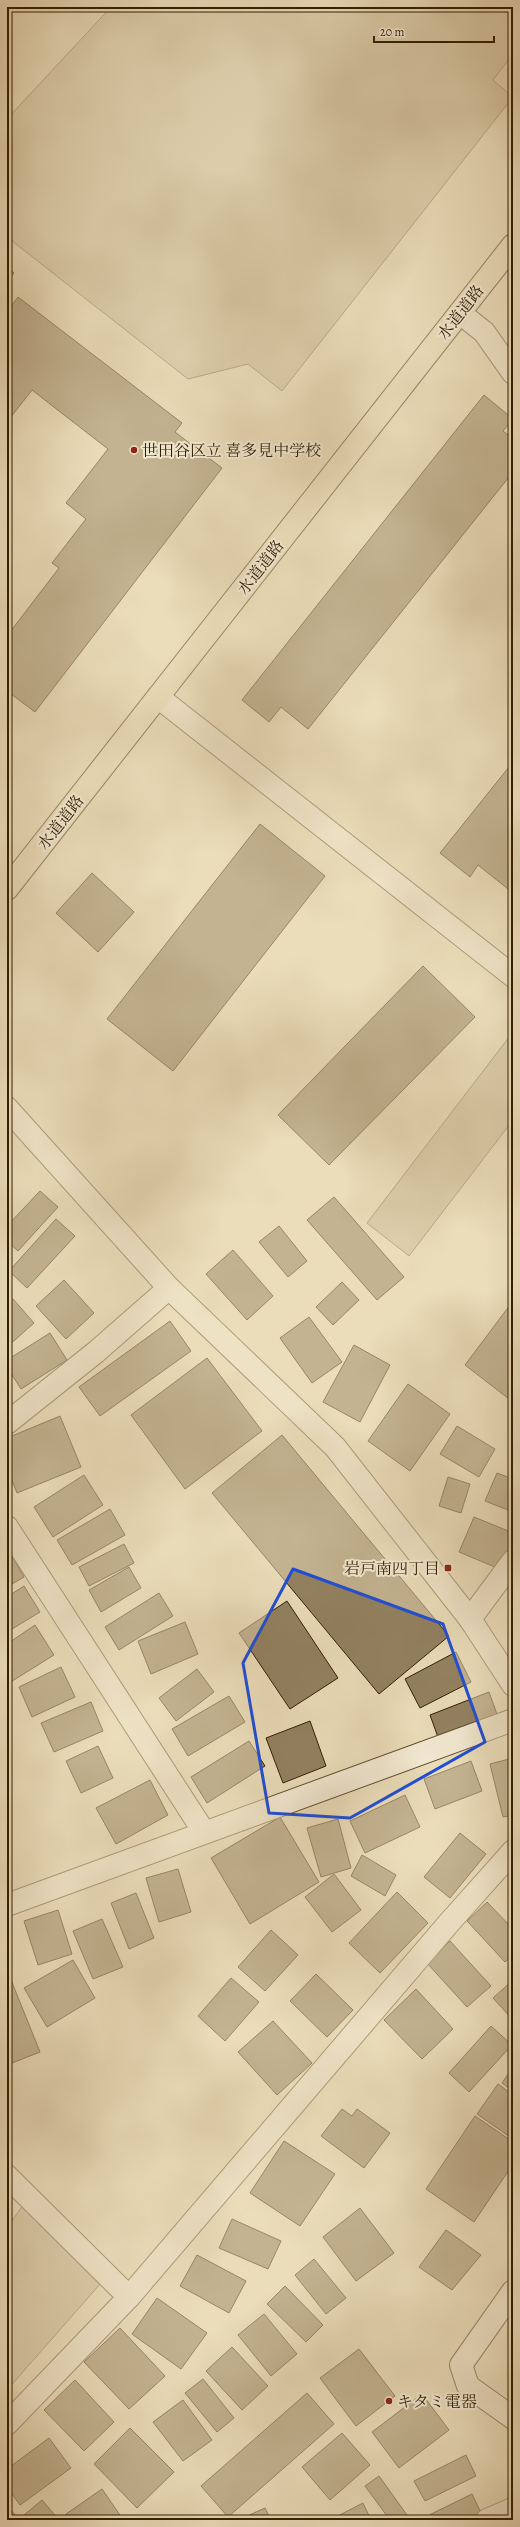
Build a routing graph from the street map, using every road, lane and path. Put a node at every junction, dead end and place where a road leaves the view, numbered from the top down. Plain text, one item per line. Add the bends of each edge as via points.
1 (513, 245) edge
2 (460, 313) junction
3 (513, 373) edge
4 (158, 697) junction
5 (7, 889) edge
6 (513, 976) edge
7 (7, 1108) edge
8 (169, 1288) junction
9 (7, 1423) edge
10 (7, 1527) edge
11 (513, 1562) edge
12 (470, 1619) junction
13 (513, 1685) edge
14 (513, 1720) edge
15 (204, 1832) junction
16 (513, 1851) edge
17 (7, 1905) edge
18 (7, 2176) edge
19 (513, 2291) edge
20 (129, 2297) junction
21 (513, 2418) edge
22 (7, 2424) edge
23 (513, 2509) edge
24 (487, 2520) edge

1 - 2 main road, 水道道路
2 - 3 street via 484,332
2 - 4 main road, 水道道路
4 - 5 main road, 水道道路
4 - 6 street
7 - 8 street
8 - 9 street via 96,1352
8 - 12 street via 335,1447
10 - 15 street
11 - 12 street
12 - 13 street
14 - 15 street
15 - 17 street
16 - 20 street
18 - 20 street
19 - 21 street via 461,2365 468,2386
20 - 22 street
23 - 24 street

